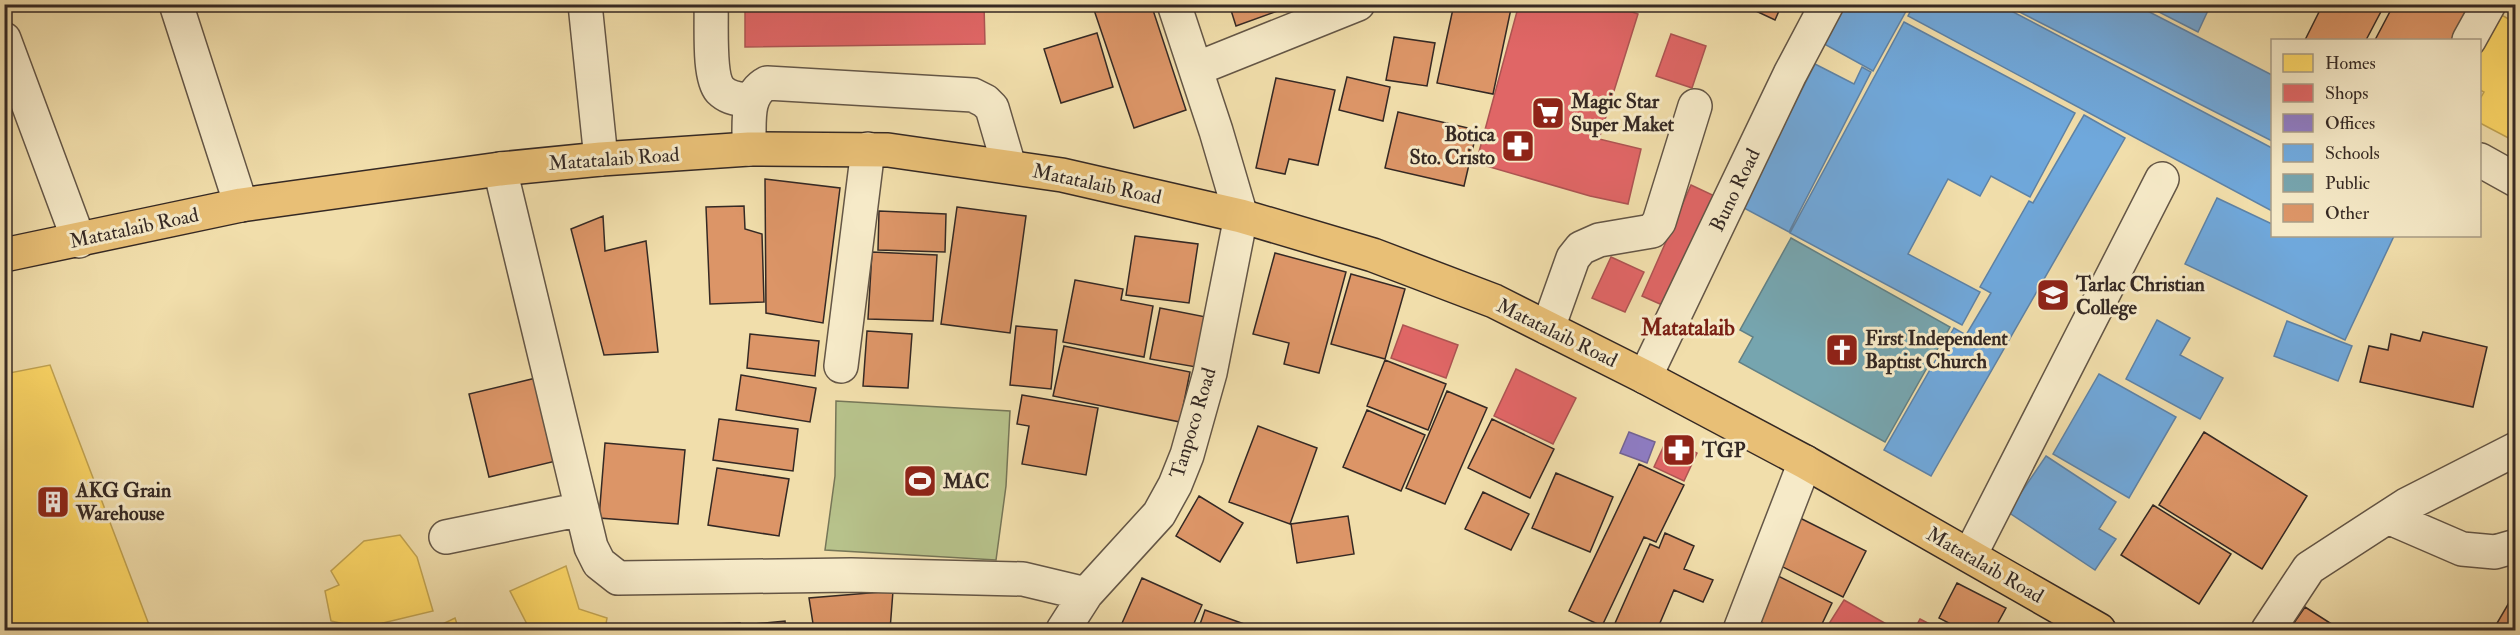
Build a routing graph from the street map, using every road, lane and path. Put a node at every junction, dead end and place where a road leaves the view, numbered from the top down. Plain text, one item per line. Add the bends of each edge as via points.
1 (176, 4) edge
2 (585, 4) edge
3 (711, 4) edge
4 (1174, 4) edge
5 (1358, 4) edge
6 (1827, 4) edge
7 (2489, 4) edge
8 (4, 39) edge
9 (2470, 39) edge
10 (1196, 69) junction
11 (752, 99) junction
12 (1695, 106) dead end
13 (868, 149) junction
14 (749, 150) junction
15 (601, 159) junction
16 (2481, 161) edge
17 (1009, 166) junction
18 (500, 169) junction
19 (2162, 179) dead end
20 (2516, 180) edge
21 (241, 205) junction
22 (1241, 216) junction
23 (79, 241) junction
24 (4, 255) edge
25 (1548, 328) junction
26 (841, 366) dead end
27 (1645, 377) junction
28 (2516, 449) edge
29 (1805, 462) junction
30 (582, 509) junction
31 (2388, 517) junction
32 (446, 537) dead end
33 (2516, 546) edge
34 (1970, 555) junction
35 (1086, 594) junction
36 (1063, 630) edge
37 (1740, 630) edge
38 (2099, 630) edge
39 (2268, 630) edge

1 - 21 street
2 - 15 street
3 - 11 street via 713,70 719,89 733,99
4 - 10 street
5 - 10 street
6 - 27 street, Buno Road
7 - 9 street
8 - 23 street
10 - 22 street
11 - 14 street
11 - 17 street via 757,89 767,83 973,94 992,108
12 - 25 street via 1659,222 1652,231 1599,240 1581,248 1573,258
13 - 14 main road, Matatalaib Road
13 - 17 main road, Matatalaib Road
13 - 26 street
14 - 15 main road, Matatalaib Road
15 - 18 main road, Matatalaib Road
16 - 20 street
17 - 22 main road, Matatalaib Road via 1062,174
18 - 21 main road, Matatalaib Road
18 - 30 street
19 - 34 street
21 - 23 main road, Matatalaib Road
22 - 25 main road, Matatalaib Road via 1384,260 1494,302
22 - 35 street, Tanpoco Road via 1209,374 1179,475 1159,514
23 - 24 main road, Matatalaib Road
25 - 27 main road, Matatalaib Road
27 - 29 main road, Matatalaib Road
28 - 31 street
29 - 34 main road, Matatalaib Road
29 - 37 street
30 - 32 street
30 - 35 street via 599,563 618,578 851,575 1023,579
31 - 33 street via 2462,549 2495,552
31 - 39 street via 2309,568
34 - 38 main road, Matatalaib Road
35 - 36 street, Tanpoco Road

